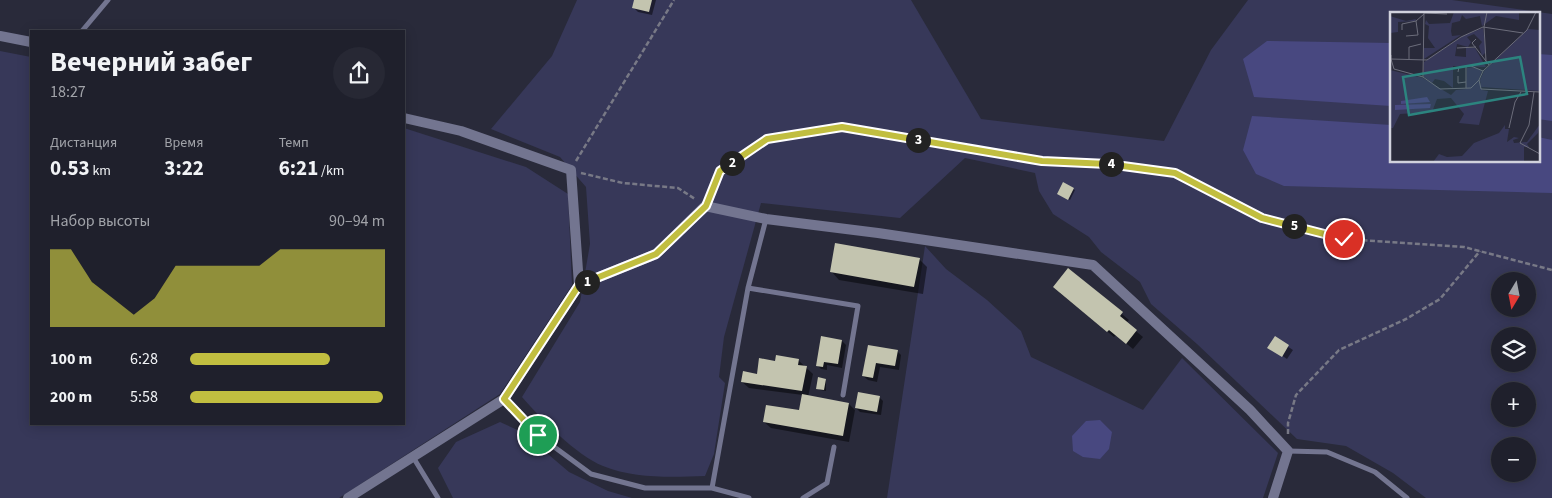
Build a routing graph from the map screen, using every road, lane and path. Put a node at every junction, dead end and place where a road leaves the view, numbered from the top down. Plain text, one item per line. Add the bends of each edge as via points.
1 (108, 0) edge
2 (674, 0) edge
3 (83, 30) edge
4 (0, 36) edge
5 (30, 42) edge
6 (405, 118) edge
7 (571, 170) junction
8 (706, 206) junction
9 (766, 220) junction
10 (1480, 250) junction
11 (1552, 270) edge
12 (579, 285) junction
13 (748, 288) junction
14 (843, 395) dead end
15 (504, 399) junction
16 (834, 447) dead end
17 (1288, 451) junction
18 (413, 456) junction
19 (712, 488) junction
20 (348, 498) edge
21 (438, 498) edge
22 (749, 498) edge
23 (803, 498) edge
24 (1273, 498) edge
25 (1407, 498) edge

1 - 3 lane
2 - 7 path
4 - 5 street
6 - 7 street via 461,131
7 - 8 path via 623,183 678,188
7 - 12 street
8 - 9 street
8 - 10 path via 720,171 767,139 842,127 1042,161 1108,164 1175,173 1262,218 1344,239
8 - 12 street via 656,254
9 - 13 lane
9 - 17 street via 1093,265 1250,410
10 - 11 path
10 - 17 path via 1440,299 1406,319 1339,350 1296,395 1288,423
12 - 15 street
13 - 14 lane via 858,306
13 - 19 lane
15 - 18 street
15 - 19 lane via 538,435 591,474 644,488
16 - 23 lane via 827,482
17 - 24 street
17 - 25 lane via 1327,452 1375,472
18 - 20 street
18 - 21 lane
19 - 22 lane

